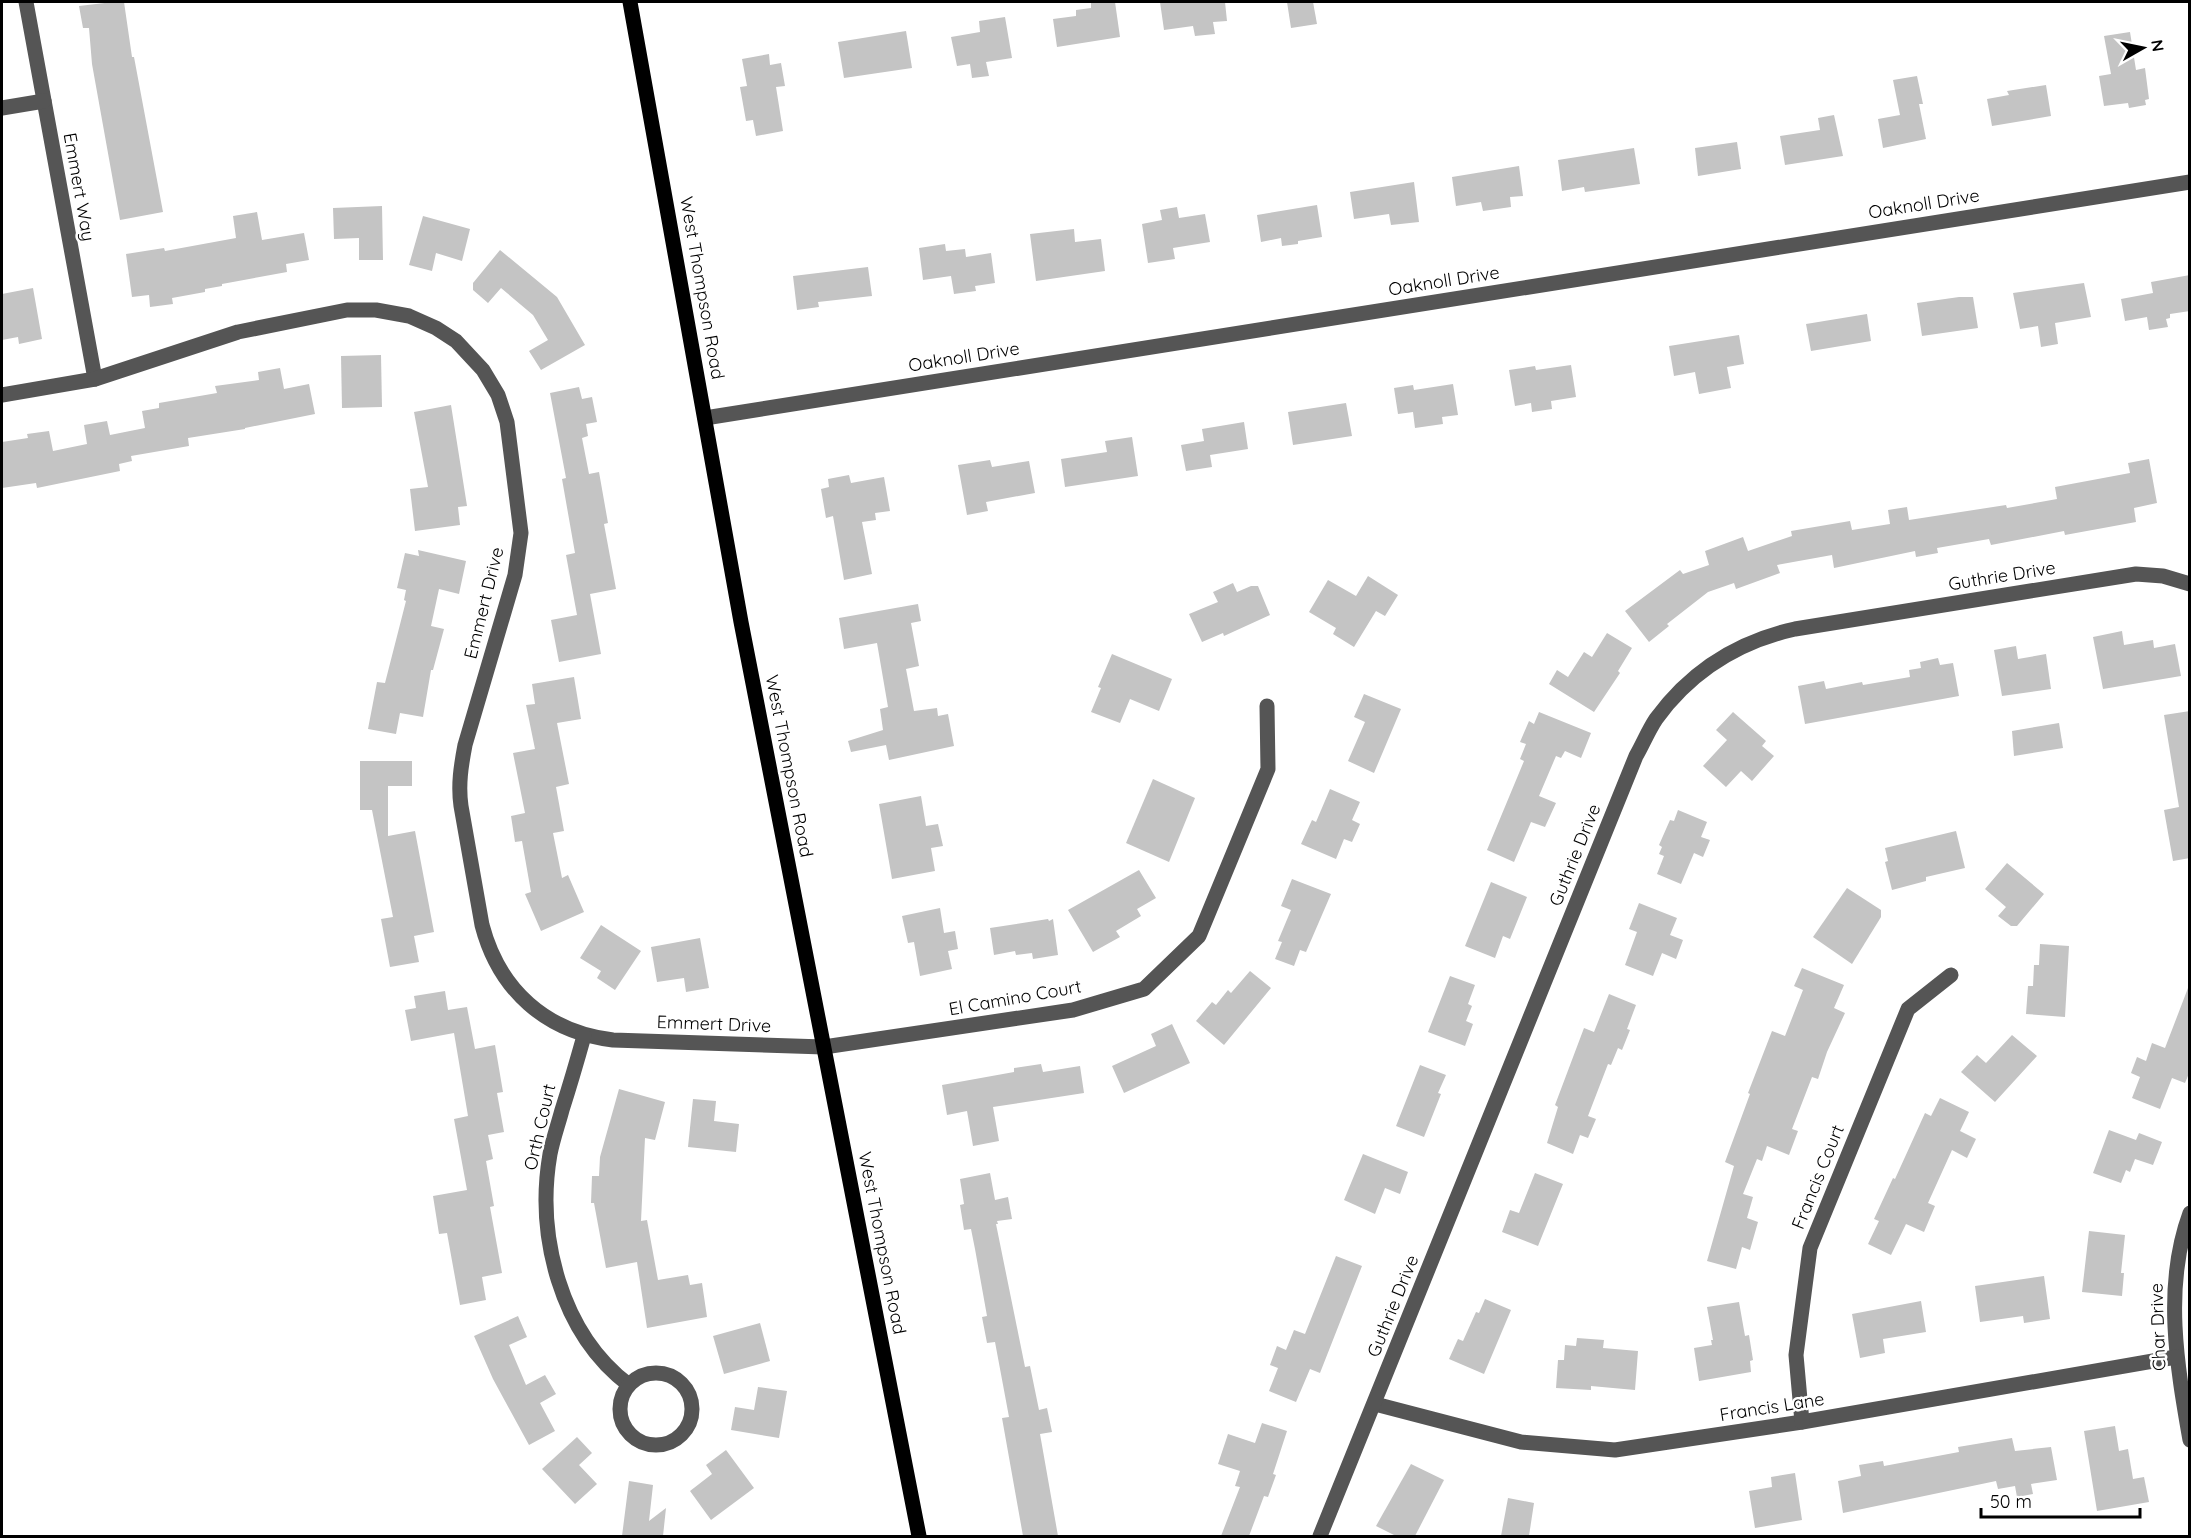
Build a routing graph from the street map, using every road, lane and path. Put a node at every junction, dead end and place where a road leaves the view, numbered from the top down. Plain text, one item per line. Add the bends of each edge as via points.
1 (26, 2) edge
2 (630, 2) edge
3 (44, 101) junction
4 (2, 108) edge
5 (2190, 182) edge
6 (95, 379) junction
7 (2, 395) edge
8 (705, 418) junction
9 (2190, 584) edge
10 (1267, 706) dead end
11 (1951, 975) dead end
12 (584, 1036) junction
13 (824, 1047) junction
14 (2190, 1213) edge
15 (2176, 1357) junction
16 (629, 1385) junction
17 (1375, 1404) junction
18 (1802, 1422) junction
19 (2190, 1440) edge
20 (919, 1536) edge
21 (1320, 1536) edge

1 - 3 street, Emmert Way
2 - 8 main road, West Thompson Road
3 - 4 street
3 - 6 street, Emmert Way
5 - 8 street, Oaknoll Drive
6 - 7 street, Emmert Drive
6 - 12 street, Emmert Drive via 238,332 361,309 395,313 428,323 456,341 483,369 507,422 521,533 515,575 465,745 459,783 461,806 482,925 500,970 532,1007
8 - 13 main road, West Thompson Road
9 - 17 street, Guthrie Drive via 2136,574 1795,629 1729,652 1688,682 1655,720 1636,756
10 - 13 street, El Camino Court via 1268,769 1199,936 1144,989 1073,1010
11 - 18 street, Francis Court via 1908,1009 1810,1248 1796,1355
12 - 13 street, Emmert Drive
12 - 16 street, Orth Court via 550,1152 547,1230 552,1259 568,1305 586,1339 610,1370
13 - 20 main road, West Thompson Road
14 - 15 street, Char Drive via 2176,1277
15 - 18 street, Francis Lane
15 - 19 street, Char Drive
16 - 16 street via 652,1373 677,1379 691,1401 691,1414 683,1433 658,1445 632,1436 623,1425 620,1411
17 - 18 street, Francis Lane via 1521,1442 1615,1450
17 - 21 street, Guthrie Drive

